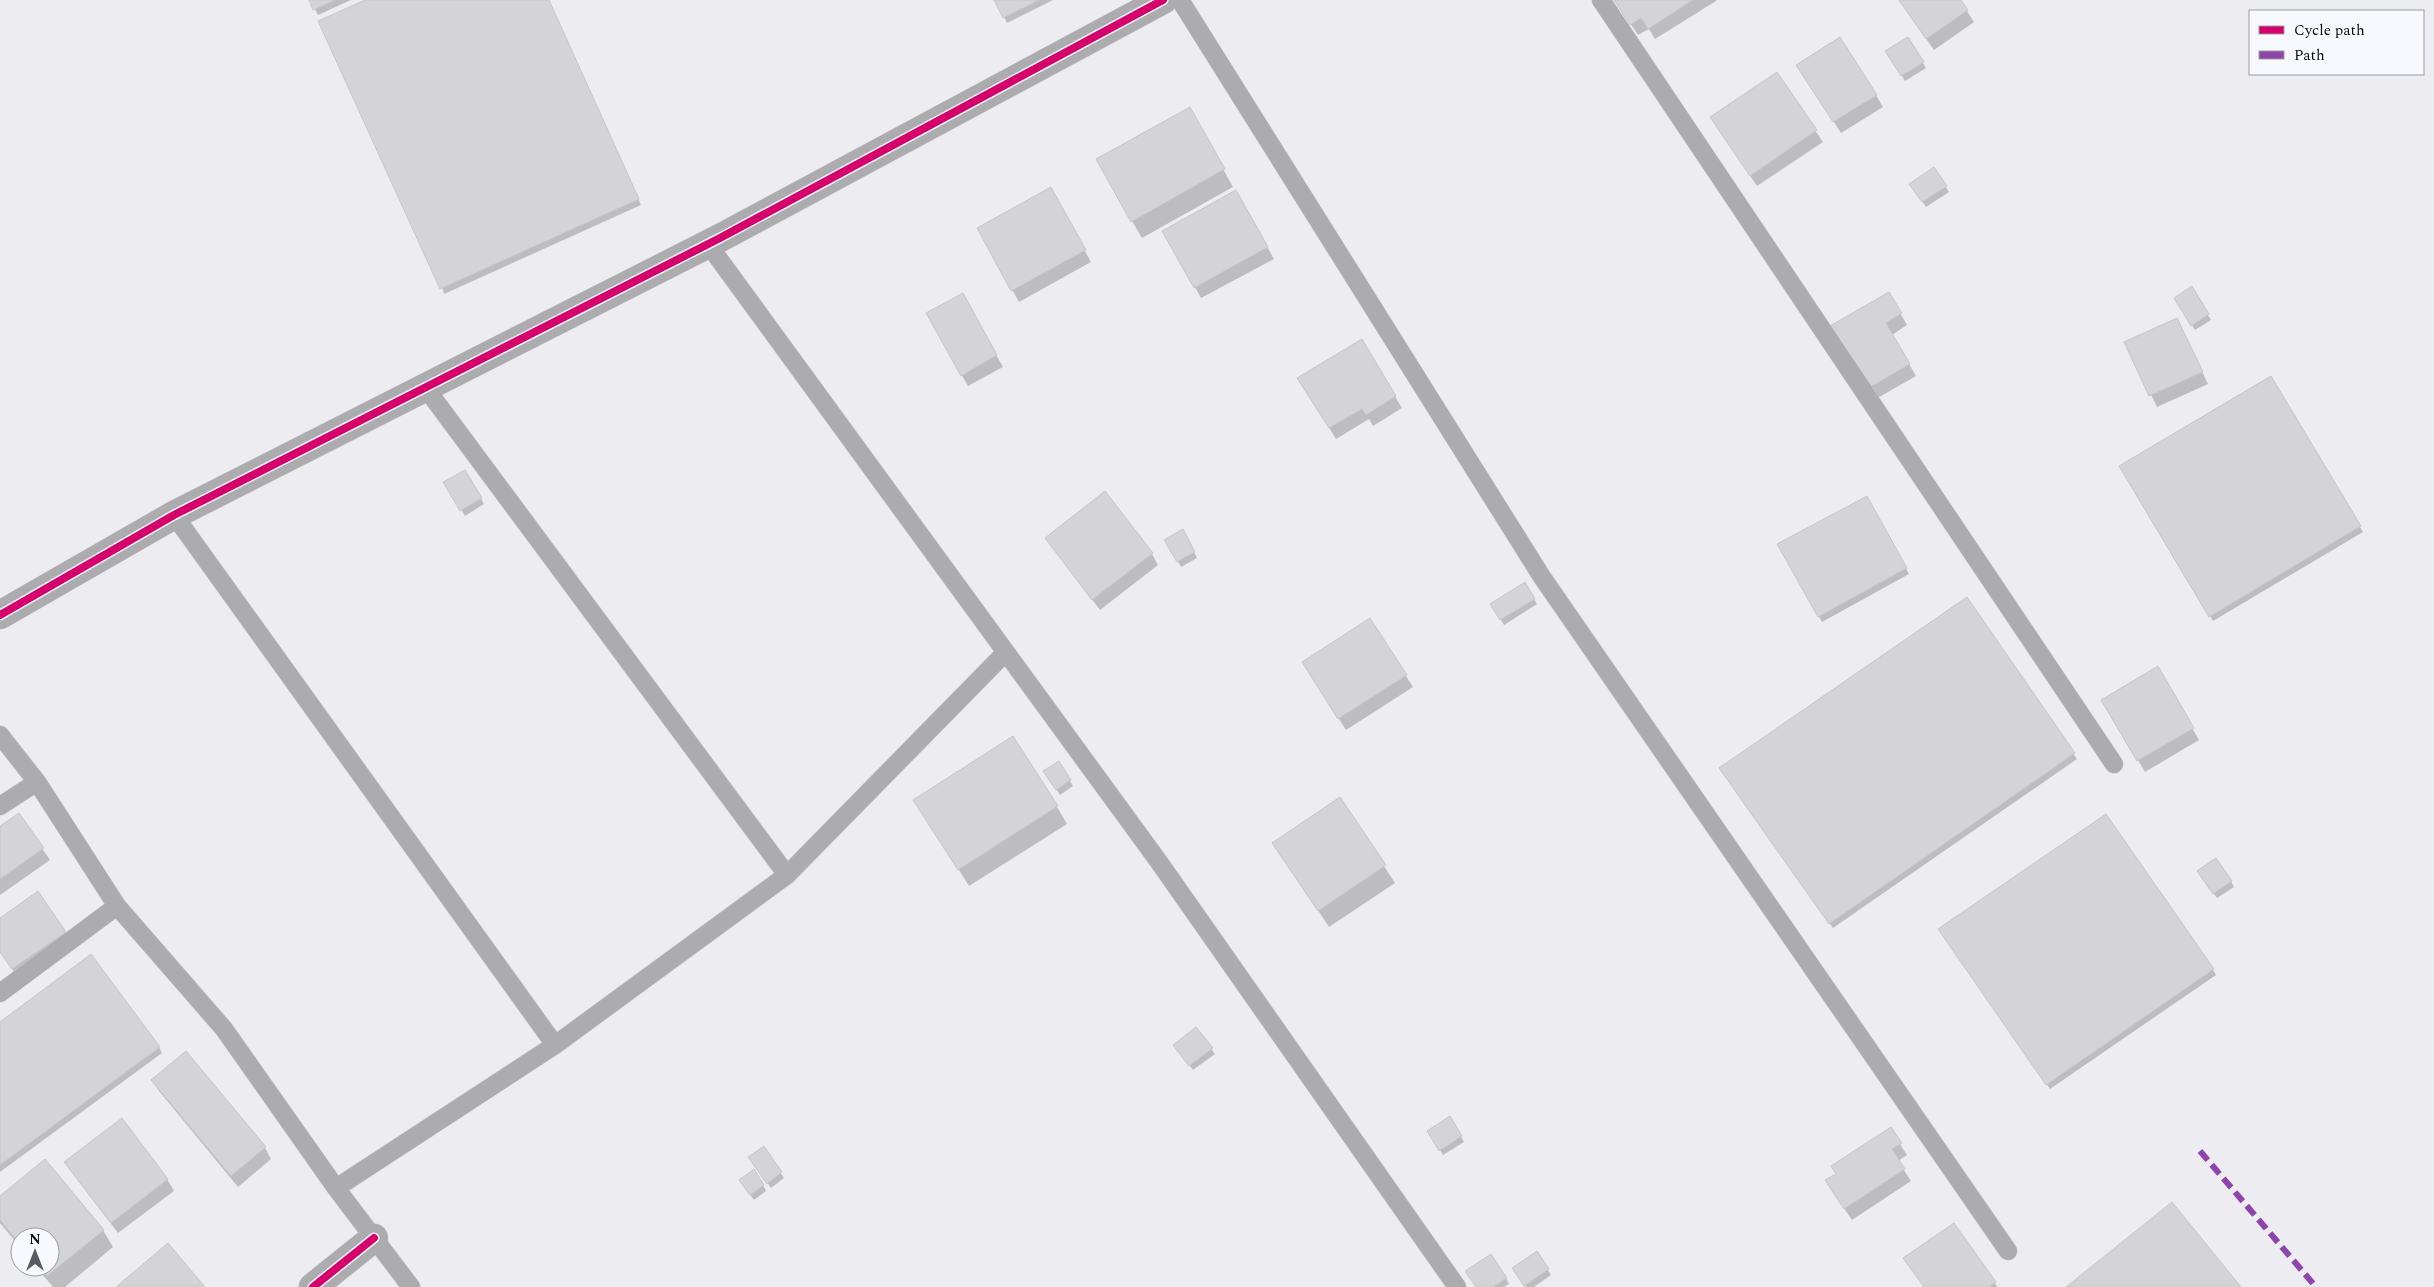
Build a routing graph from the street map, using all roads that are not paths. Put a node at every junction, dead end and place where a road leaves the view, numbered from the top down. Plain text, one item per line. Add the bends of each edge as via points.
1 (1163, 0) edge
2 (1180, 0) edge
3 (1601, 0) edge
4 (708, 244) junction
5 (425, 387) junction
6 (174, 515) junction
7 (0, 615) edge
8 (1006, 653) junction
9 (0, 735) edge
10 (2114, 764) dead end
11 (38, 782) junction
12 (0, 806) edge
13 (787, 875) junction
14 (117, 906) junction
15 (0, 993) edge
16 (555, 1045) junction
17 (336, 1188) junction
18 (374, 1238) junction
19 (2008, 1252) dead end
20 (313, 1287) edge
21 (411, 1287) edge
22 (1456, 1287) edge

1 - 4 street
2 - 19 lane via 1542,577
3 - 10 lane
4 - 5 street
4 - 8 lane
5 - 6 street
5 - 13 lane
6 - 7 street
6 - 16 lane
8 - 13 lane
8 - 22 lane via 1159,862
9 - 11 lane
11 - 12 lane
11 - 14 lane
13 - 16 lane
14 - 15 lane
14 - 17 lane via 224,1029
16 - 17 lane
17 - 18 lane
18 - 20 street
18 - 21 lane

